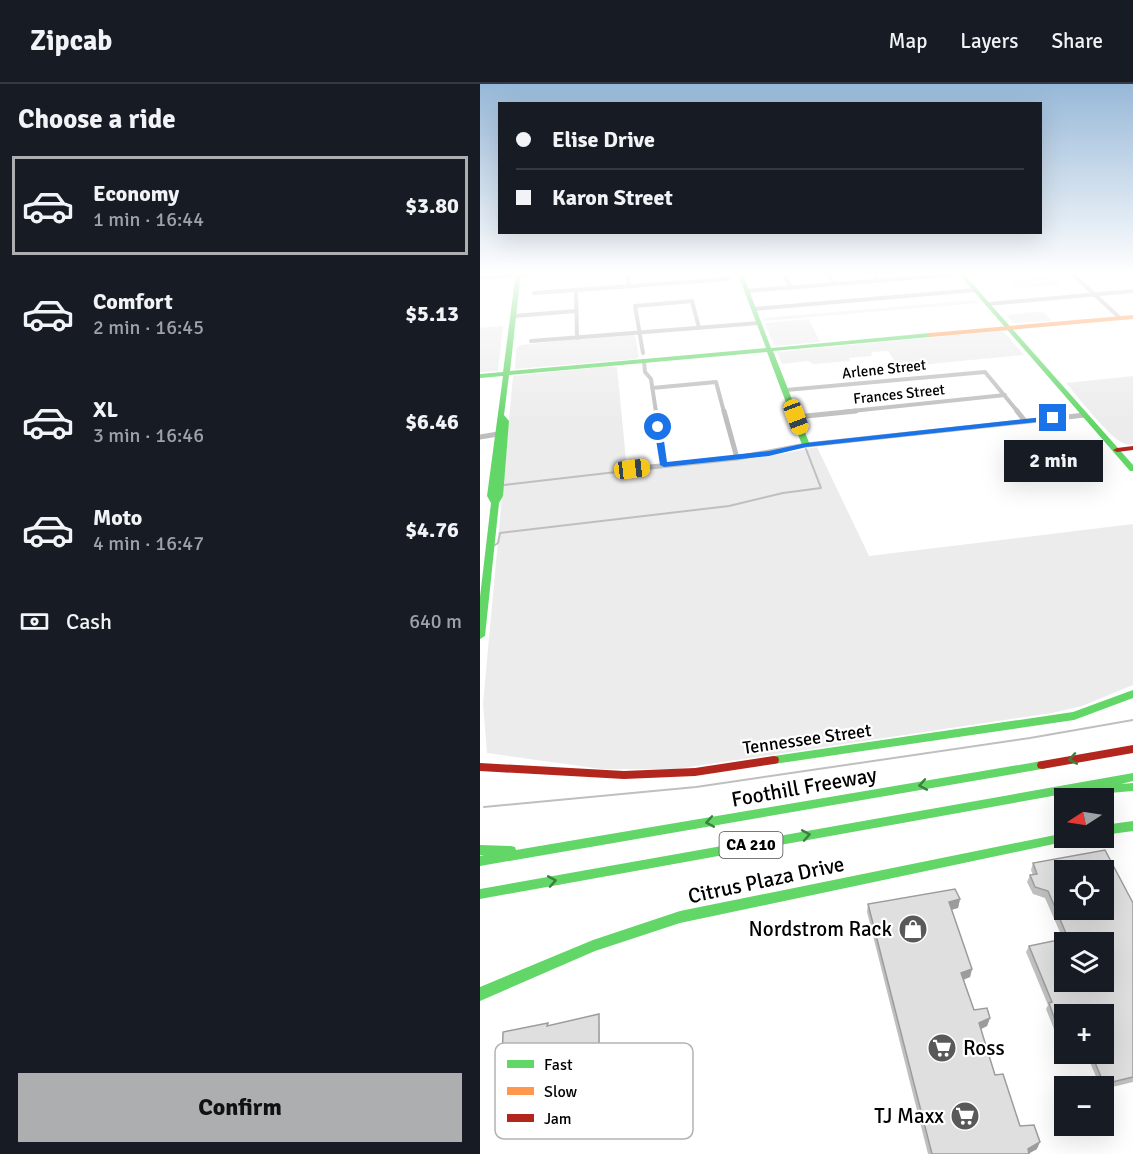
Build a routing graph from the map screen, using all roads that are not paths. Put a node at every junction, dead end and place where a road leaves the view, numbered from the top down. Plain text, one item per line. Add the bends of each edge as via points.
1 (513, 322) edge
2 (576, 322) edge
3 (636, 322) edge
4 (697, 322) edge
5 (1003, 322) edge
6 (1076, 322) edge
7 (759, 323) joint
8 (699, 328) junction
9 (1009, 328) junction
10 (638, 333) junction
11 (577, 338) junction
12 (531, 342) dead end
13 (769, 350) junction
14 (643, 357) junction
15 (507, 374) junction
16 (480, 376) edge
17 (652, 388) junction
18 (786, 390) junction
19 (1005, 395) junction
20 (1085, 415) junction
21 (503, 417) junction
22 (796, 417) junction
23 (1025, 421) junction
24 (498, 434) junction
25 (480, 435) edge
26 (806, 445) junction
27 (1133, 448) edge
28 (1117, 450) junction
29 (737, 458) junction
30 (502, 461) junction
31 (664, 465) junction
32 (632, 469) dead end
33 (1133, 469) edge
34 (495, 503) junction
35 (480, 635) edge
36 (1133, 694) edge
37 (1133, 749) edge
38 (480, 767) edge
39 (1133, 777) edge
40 (1133, 787) edge
41 (1009, 799) junction
42 (1133, 826) edge
43 (1114, 829) edge
44 (1054, 840) edge
45 (483, 855) edge
46 (480, 894) edge
47 (480, 994) edge

1 - 15 main road
2 - 11 street
3 - 10 street
4 - 8 street
5 - 9 main road
6 - 9 main road
7 - 8 street
7 - 13 main road
8 - 10 street
9 - 13 main road
9 - 20 main road
10 - 11 street
10 - 14 street
11 - 12 street
13 - 14 main road
13 - 18 main road
14 - 15 main road
14 - 17 street
15 - 16 main road
15 - 21 main road
17 - 29 street via 716,382
17 - 31 street
18 - 19 street, Arlene Street via 985,372
18 - 22 main road
19 - 22 street, Frances Street
19 - 23 street
20 - 23 street
20 - 28 main road
21 - 24 main road
21 - 30 main road via 506,421
22 - 26 main road
23 - 26 street
24 - 25 street
24 - 30 main road via 502,437
24 - 34 main road via 491,496
26 - 29 street
27 - 28 main road
28 - 33 main road
29 - 31 street
30 - 34 main road
31 - 32 street
34 - 35 main road
36 - 38 main road, Tennessee Street via 1091,711 1047,721 695,772 624,776
37 -> 45 main road, Foothill Freeway / CA 210 via 527,853
39 - 41 main road
40 - 41 main road
46 -> 41 main road, CA 210
42 - 43 main road
44 - 47 main road, Citrus Plaza Drive via 656,922

